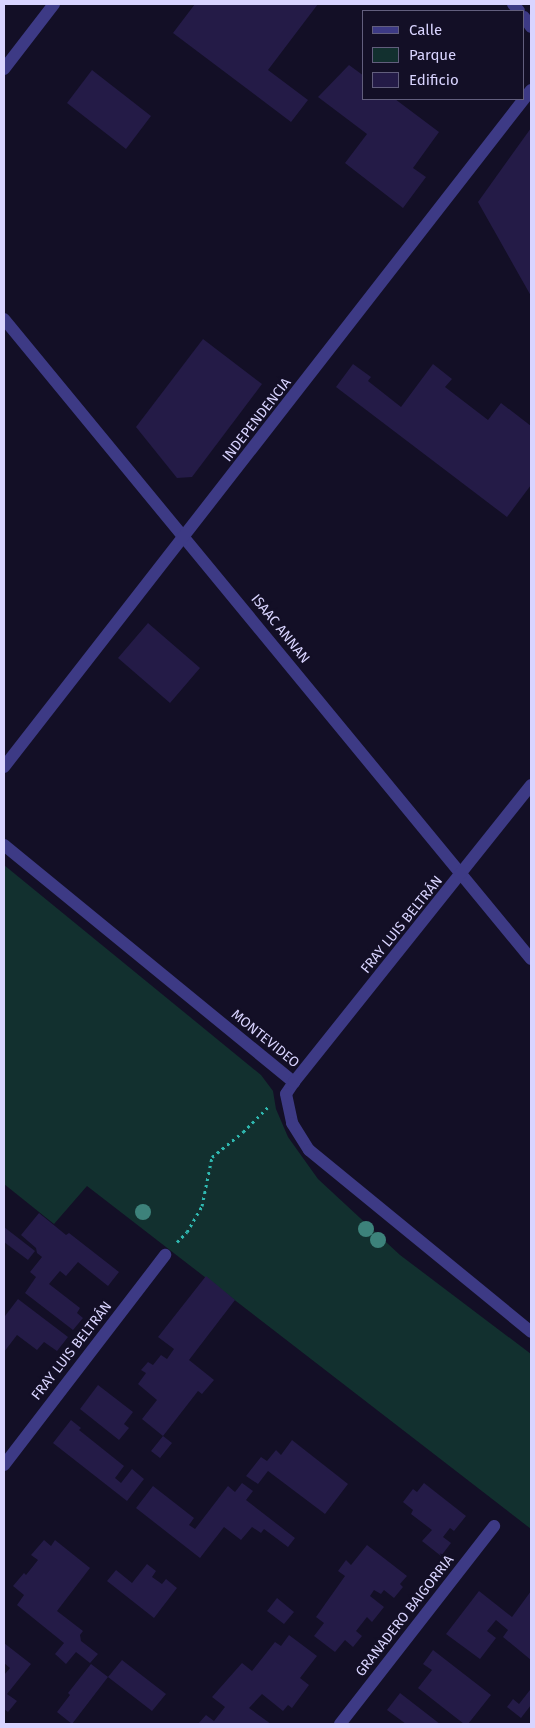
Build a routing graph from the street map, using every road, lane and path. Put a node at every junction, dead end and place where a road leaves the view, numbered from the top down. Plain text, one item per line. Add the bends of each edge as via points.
1 (54, 4) edge
2 (4, 69) edge
3 (523, 100) edge
4 (4, 319) edge
5 (184, 536) junction
6 (4, 767) edge
7 (531, 784) edge
8 (4, 845) edge
9 (462, 874) junction
10 (531, 959) edge
11 (294, 1082) junction
12 (286, 1094) junction
13 (165, 1255) joint
14 (531, 1332) edge
15 (4, 1465) edge
16 (494, 1526) dead end
17 (340, 1724) edge

1 - 2 street
3 - 5 street, INDEPENDENCIA
4 - 5 street, ISAAC ANNAN
5 - 6 street, INDEPENDENCIA
5 - 9 street, ISAAC ANNAN
7 - 9 street, FRAY LUIS BELTRÁN
8 - 11 street, MONTEVIDEO
9 - 10 street, ISAAC ANNAN
9 - 11 street, FRAY LUIS BELTRÁN
11 - 12 street, MONTEVIDEO
12 - 13 path via 212,1157 202,1206 187,1232
12 - 14 street via 292,1123 308,1150
13 - 15 street, FRAY LUIS BELTRÁN
16 - 17 street, GRANADERO BAIGORRIA

